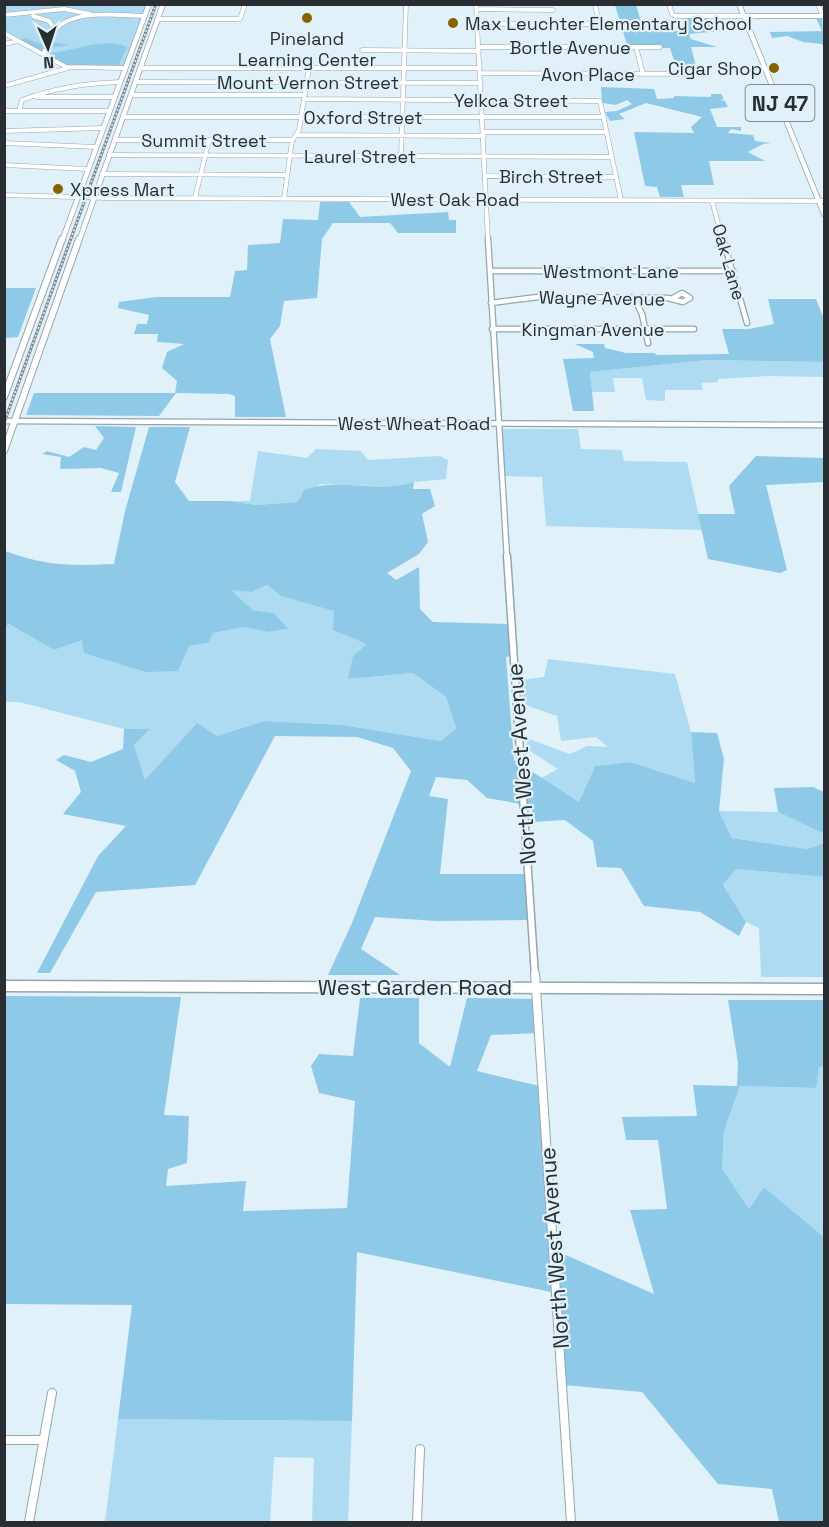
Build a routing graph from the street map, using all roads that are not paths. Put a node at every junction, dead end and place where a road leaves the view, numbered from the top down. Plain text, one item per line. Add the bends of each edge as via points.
1 (68, 4) edge
2 (149, 4) edge
3 (163, 4) edge
4 (245, 4) edge
5 (406, 4) edge
6 (595, 4) edge
7 (669, 4) edge
8 (739, 4) edge
9 (818, 4) edge
10 (476, 7) edge
11 (54, 10) junction
12 (553, 10) dead end
13 (76, 11) junction
14 (4, 15) edge
15 (23, 15) junction
16 (105, 16) junction
17 (145, 16) junction
18 (743, 16) junction
19 (824, 16) edge
20 (158, 19) junction
21 (46, 20) junction
22 (73, 20) junction
23 (478, 24) junction
24 (599, 24) junction
25 (615, 24) dead end
26 (55, 30) junction
27 (4, 33) edge
28 (18, 41) junction
29 (4, 44) edge
30 (636, 47) junction
31 (660, 47) dead end
32 (479, 49) junction
33 (362, 50) dead end
34 (404, 51) junction
35 (43, 55) junction
36 (69, 68) junction
37 (125, 68) junction
38 (141, 68) junction
39 (309, 68) junction
40 (404, 68) junction
41 (480, 71) junction
42 (644, 74) junction
43 (696, 74) dead end
44 (4, 80) edge
45 (120, 82) junction
46 (136, 82) junction
47 (306, 82) junction
48 (403, 82) junction
49 (481, 83) junction
50 (12, 84) junction
51 (4, 86) edge
52 (131, 95) junction
53 (33, 96) junction
54 (114, 97) junction
55 (304, 97) junction
56 (403, 100) junction
57 (482, 100) junction
58 (4, 111) edge
59 (19, 111) junction
60 (109, 111) junction
61 (402, 116) junction
62 (123, 117) junction
63 (302, 117) junction
64 (483, 117) junction
65 (604, 117) junction
66 (103, 128) junction
67 (5, 131) edge
68 (607, 132) junction
69 (484, 134) junction
70 (296, 135) junction
71 (401, 136) junction
72 (115, 140) junction
73 (209, 140) junction
74 (293, 140) junction
75 (4, 143) edge
76 (96, 147) junction
77 (109, 155) junction
78 (205, 155) junction
79 (290, 155) junction
80 (401, 156) junction
81 (485, 156) junction
82 (611, 157) junction
83 (4, 165) edge
84 (88, 169) junction
85 (102, 174) junction
86 (200, 175) junction
87 (287, 175) junction
88 (487, 176) junction
89 (616, 177) junction
90 (4, 195) edge
91 (78, 197) junction
92 (94, 198) junction
93 (195, 198) junction
94 (284, 199) junction
95 (488, 199) junction
96 (621, 200) junction
97 (712, 201) junction
98 (822, 201) edge
99 (825, 214) edge
100 (490, 271) junction
101 (733, 271) junction
102 (634, 298) junction
103 (673, 298) dead end
104 (491, 303) junction
105 (747, 322) dead end
106 (644, 328) junction
107 (492, 329) junction
108 (694, 329) dead end
109 (648, 343) dead end
110 (4, 397) edge
111 (4, 421) edge
112 (15, 421) junction
113 (500, 423) junction
114 (825, 425) edge
115 (4, 451) edge
116 (4, 986) edge
117 (538, 988) junction
118 (825, 989) edge
119 (52, 1393) dead end
120 (4, 1440) edge
121 (43, 1440) junction
122 (420, 1449) dead end
123 (29, 1522) edge
124 (417, 1522) edge
125 (572, 1522) edge

1 - 11 street
1 - 13 street
2 - 17 main road
3 - 20 main road
4 - 20 street via 241,19
5 - 34 street
6 - 24 street
7 - 18 street via 676,16
8 - 18 main road, NJ 47
9 - 19 street
10 - 12 street
10 - 23 street, North West Avenue
11 - 13 street
11 - 15 street
11 - 21 street via 45,14
13 - 16 street
13 - 22 street via 80,16
14 - 15 street
15 - 21 street
16 - 17 street
16 - 22 street
17 - 37 main road
18 - 19 main road
18 - 98 main road, NJ 47
20 - 38 main road
21 - 22 street
21 - 26 street
22 - 26 street
23 - 24 street
23 - 32 street, North West Avenue
24 - 25 street
26 - 35 street
27 - 28 street
28 - 29 street
28 - 35 street
30 - 31 street, Bortle Avenue
30 - 32 street, Bortle Avenue
30 - 42 street
32 - 34 street, Bortle Avenue
32 - 41 street, North West Avenue
33 - 34 street, Bortle Avenue
34 - 40 street
35 - 36 street
36 - 37 street
36 - 50 street
37 - 38 main road
37 - 45 main road
38 - 39 street, Avon Place
38 - 46 main road
39 - 40 street, Avon Place
39 - 47 street
40 - 41 street, Avon Place
40 - 48 street
41 - 42 street, Avon Place
41 - 49 street, North West Avenue
42 - 43 street, Avon Place
44 - 50 street
45 - 53 street via 80,83
45 - 54 main road
46 - 47 street, Mount Vernon Street
46 - 52 main road
47 - 48 street, Mount Vernon Street
47 - 55 street
48 - 49 street, Mount Vernon Street
48 - 56 street
49 - 57 street, North West Avenue
50 - 51 street
52 - 55 street, Yelkca Street
52 - 62 main road
53 - 54 street
53 - 59 street via 20,101
54 - 60 main road
55 - 56 street, Yelkca Street
55 - 63 street
56 - 57 street, Yelkca Street
56 - 61 street
57 - 64 street, North West Avenue
57 - 65 street, Yelkca Street via 596,100 601,102
58 - 59 street
59 - 60 street
60 - 66 main road
61 - 63 street, Oxford Street
61 - 64 street, Oxford Street
61 - 71 street
62 - 63 street, Oxford Street
62 - 72 main road
63 - 70 street
64 - 65 street, Oxford Street
64 - 69 street, North West Avenue
65 - 68 street
66 - 67 street
66 - 76 main road
68 - 69 street, Summit Street
68 - 82 street
69 - 71 street, Summit Street
69 - 81 street, North West Avenue
70 - 71 street, Summit Street
70 - 74 street
71 - 80 street
72 - 73 street, Summit Street
72 - 77 main road
73 - 74 street, Summit Street
73 - 78 street
74 - 79 street
75 - 76 street
76 - 84 main road
77 - 78 street, Laurel Street
77 - 85 main road
78 - 79 street, Laurel Street
78 - 86 street
79 - 80 street, Laurel Street
79 - 87 street
80 - 81 street, Laurel Street
81 - 82 street, Laurel Street
81 - 88 street, North West Avenue
82 - 89 street
83 - 84 street
84 - 91 main road
85 - 86 street
85 - 92 main road
86 - 87 street
86 - 93 street
87 - 94 street
88 - 89 street, Birch Street
88 - 95 street, North West Avenue
89 - 96 street
90 - 91 street, West Oak Road
91 - 92 street, West Oak Road
91 - 110 main road
92 - 93 street, West Oak Road
92 - 112 main road
93 - 94 street, West Oak Road
94 - 95 street, West Oak Road
95 - 96 street, West Oak Road
95 - 100 street, North West Avenue
96 - 97 street, West Oak Road
97 - 98 street, West Oak Road
97 - 101 street, Oak Lane
98 - 99 main road, NJ 47
100 - 101 street, Westmont Lane
100 - 104 street, North West Avenue
101 - 105 street, Oak Lane
102 - 103 street, Wayne Avenue via 683,302 690,297 677,293
102 - 104 street, Wayne Avenue via 538,297
102 - 106 street
104 - 107 street, North West Avenue
106 - 107 street, Kingman Avenue
106 - 108 street, Kingman Avenue
106 - 109 street
107 - 113 street, North West Avenue
111 - 112 street, West Wheat Road
112 - 113 street, West Wheat Road
112 - 115 main road
113 - 114 street, West Wheat Road
113 - 117 street, North West Avenue via 520,768
116 - 117 main road, West Garden Road
117 - 118 main road, West Garden Road
117 - 125 street, North West Avenue
119 - 121 street
120 - 121 street
121 - 123 street
122 - 124 street

